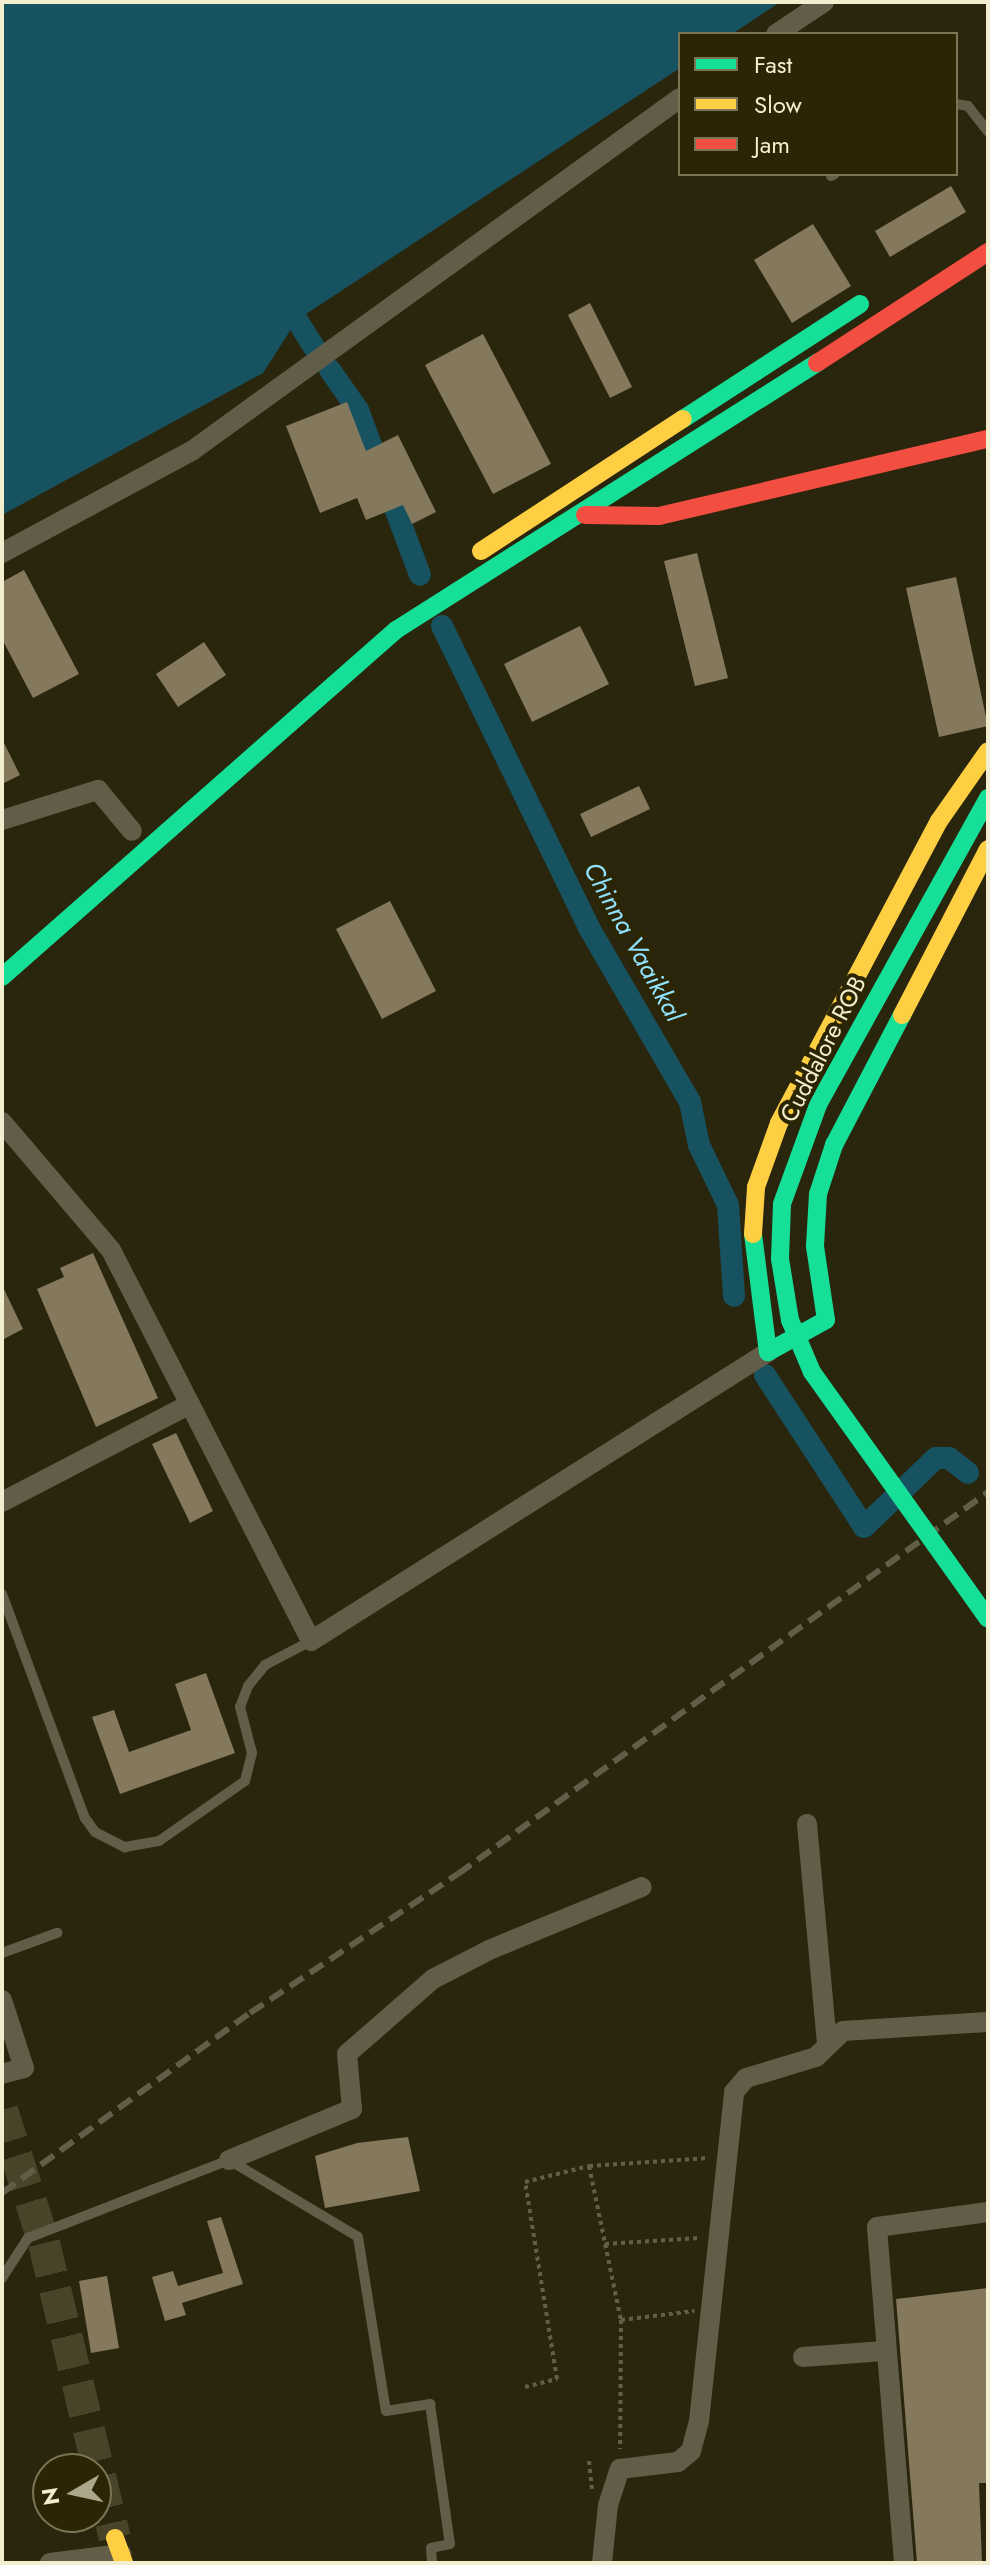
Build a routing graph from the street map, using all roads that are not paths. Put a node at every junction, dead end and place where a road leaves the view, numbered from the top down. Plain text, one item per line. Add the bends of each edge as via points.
1 (824, 2) edge
2 (779, 32) edge
3 (678, 99) edge
4 (958, 104) edge
5 (988, 132) edge
6 (988, 252) edge
7 (877, 294) dead end
8 (988, 439) edge
9 (585, 515) junction
10 (2, 553) edge
11 (322, 668) dead end
12 (988, 751) edge
13 (988, 798) edge
14 (2, 820) edge
15 (132, 831) dead end
16 (988, 849) edge
17 (2, 977) edge
18 (2, 1122) edge
19 (768, 1352) junction
20 (190, 1404) junction
21 (2, 1502) edge
22 (2, 1594) edge
23 (988, 1619) edge
24 (311, 1641) junction
25 (807, 1824) dead end
26 (642, 1887) dead end
27 (57, 1933) dead end
28 (2, 1953) edge
29 (2, 2000) edge
30 (988, 2022) edge
31 (827, 2044) junction
32 (2, 2074) edge
33 (229, 2160) junction
34 (988, 2212) edge
35 (2, 2278) edge
36 (884, 2351) junction
37 (803, 2357) dead end
38 (120, 2552) edge
39 (50, 2563) edge
40 (432, 2563) edge
41 (602, 2563) edge
42 (904, 2563) edge

1 - 2 street
3 - 10 street via 193,450
4 - 5 lane via 968,106
6 - 9 main road
7 - 11 main road via 460,565
8 - 9 main road via 659,516
9 - 17 main road via 396,630
12 - 19 main road via 939,821 779,1123 756,1187 752,1252
13 - 23 main road, Cuddalore ROB, bridge via 818,1105 782,1204 780,1259 790,1320 812,1372
14 - 15 street via 98,790
16 - 19 main road via 834,1145 818,1194 816,1233 826,1320
18 - 20 street via 111,1250
19 - 24 street
20 - 21 street
20 - 24 street
22 - 24 lane via 85,1818 102,1837 125,1847 159,1841 245,1781 252,1753 240,1707 248,1686 265,1665
25 - 31 street
26 - 33 street via 433,1979 347,2054 352,2109
27 - 28 lane
29 - 32 street via 24,2068
30 - 31 street via 861,2027 843,2031
31 - 41 street via 804,2063 746,2078 734,2092 715,2308 691,2451 678,2462 620,2469 608,2505
33 - 35 lane via 28,2238
33 - 40 lane via 358,2237 386,2411 430,2404 450,2544 431,2548
34 - 36 street via 877,2227
36 - 37 street
36 - 42 street
38 - 39 street

